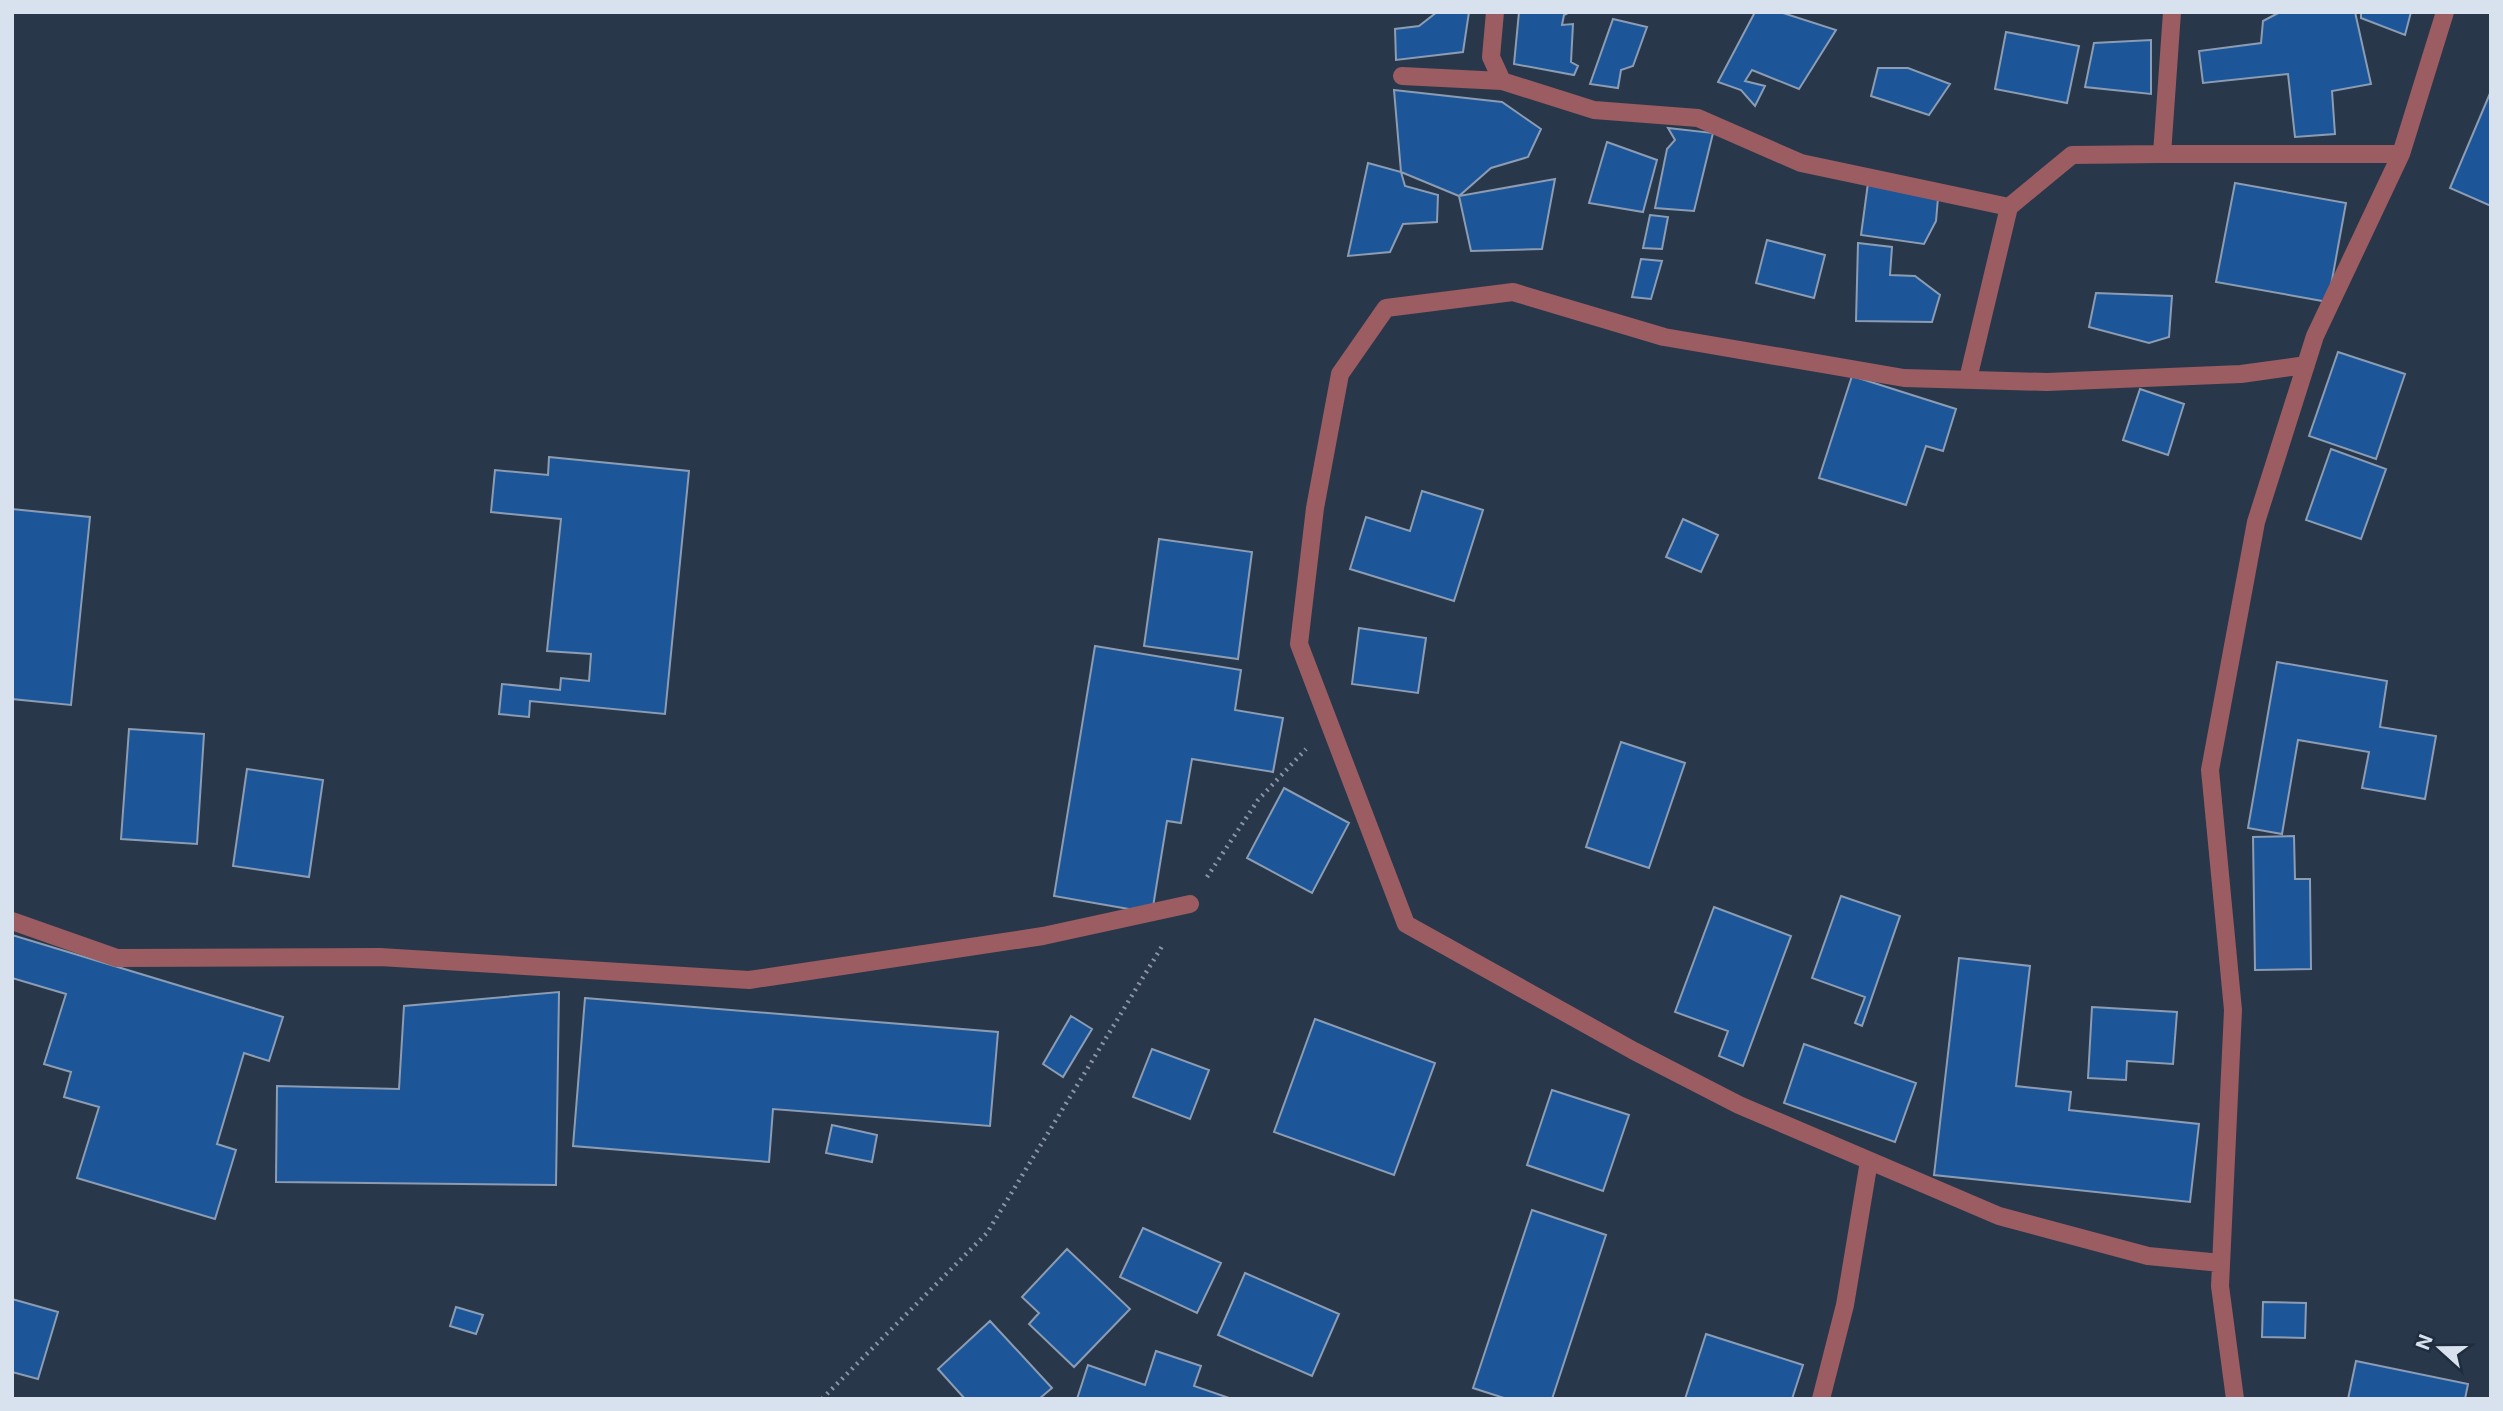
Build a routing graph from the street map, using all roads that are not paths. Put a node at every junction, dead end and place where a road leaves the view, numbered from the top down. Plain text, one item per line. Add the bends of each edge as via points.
1 (1495, 12) edge
2 (2172, 12) edge
3 (2445, 12) edge
4 (1402, 76) dead end
5 (1502, 81) junction
6 (2162, 154) junction
7 (2401, 154) junction
8 (2009, 207) junction
9 (2306, 365) junction
10 (1968, 379) junction
11 (1190, 904) road end
12 (12, 921) edge
13 (1869, 1161) junction
14 (2221, 1264) junction
15 (1821, 1399) edge
16 (2235, 1399) edge

1 - 5 street via 1490,57
2 - 6 street
3 - 7 street
4 - 5 street
5 - 8 street via 1594,110 1698,118 1801,163
6 - 7 street
6 - 8 street via 2071,155
7 - 9 street via 2315,336
8 - 10 street
9 - 10 street via 2241,374 2060,382
9 - 14 street via 2256,522 2210,770 2233,1010
10 - 13 street via 1904,377 1664,337 1513,292 1386,308 1340,374 1315,508 1299,644 1406,924 1727,1099
11 - 12 street via 1043,936 749,980 380,957 117,958
13 - 14 street via 1999,1216 2148,1255
13 - 15 street via 1845,1306
14 - 16 street

